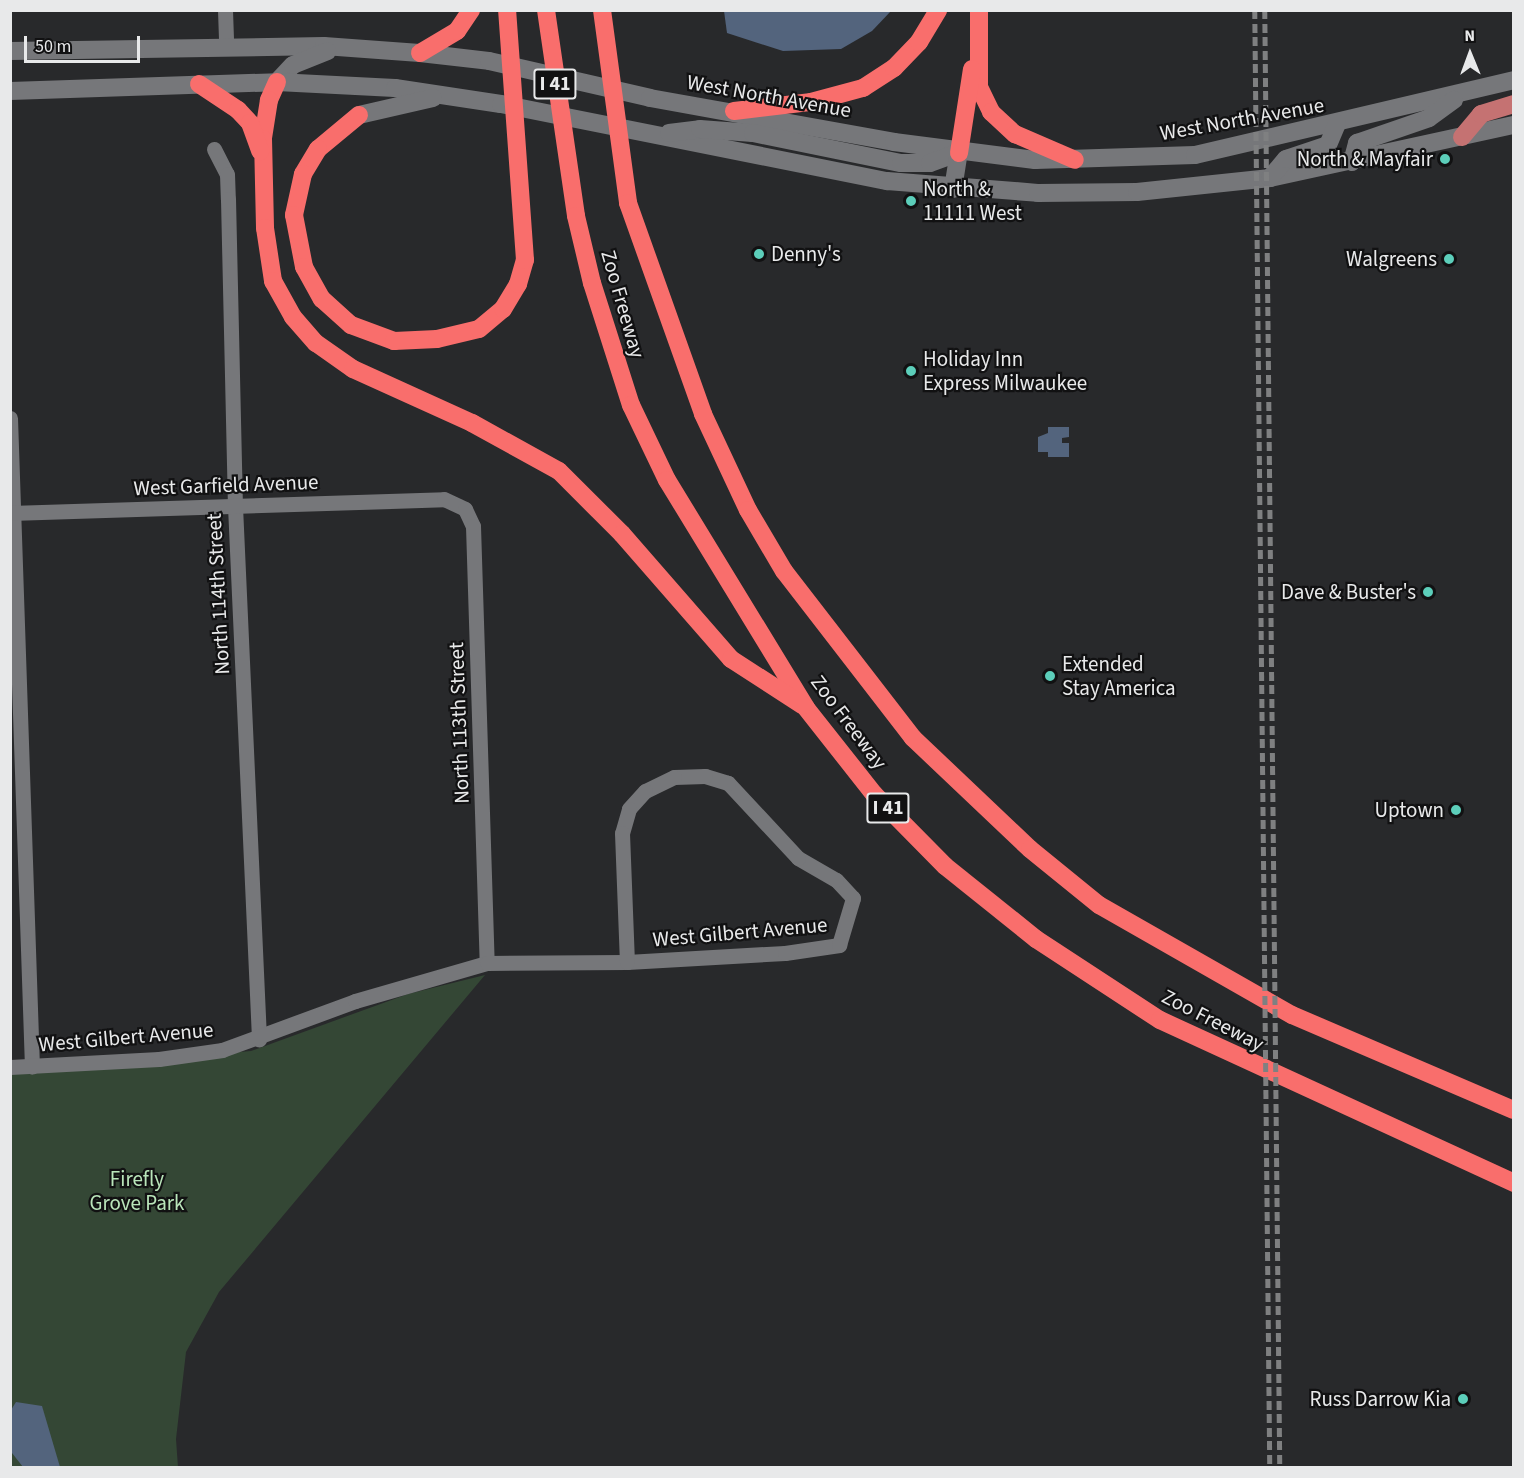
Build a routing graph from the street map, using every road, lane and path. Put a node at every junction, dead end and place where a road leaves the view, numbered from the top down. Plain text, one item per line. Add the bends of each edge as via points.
1 (225, 10) edge
2 (471, 10) edge
3 (507, 10) edge
4 (546, 10) edge
5 (602, 10) edge
6 (938, 10) edge
7 (979, 15) edge
8 (338, 47) junction
9 (226, 48) junction
10 (10, 51) edge
11 (420, 53) junction
12 (1514, 80) edge
13 (277, 82) junction
14 (199, 84) junction
15 (10, 91) edge
16 (1463, 94) junction
17 (452, 95) junction
18 (1514, 104) edge
19 (734, 111) junction
20 (359, 115) joint
21 (1337, 124) junction
22 (1514, 125) edge
23 (656, 135) junction
24 (1462, 137) junction
25 (214, 149) dead end
26 (959, 153) junction
27 (262, 159) junction
28 (1075, 160) junction
29 (1352, 162) junction
30 (1270, 178) junction
31 (953, 189) junction
32 (10, 418) edge
33 (444, 499) joint
34 (235, 506) junction
35 (12, 513) edge
36 (806, 708) junction
37 (627, 962) junction
38 (487, 963) junction
39 (260, 1039) junction
40 (10, 1067) edge
41 (32, 1067) junction
42 (1514, 1110) edge
43 (1514, 1183) edge

1 - 9 street
2 - 11 highway via 457,31
3 - 20 highway via 525,260 518,284 503,309 478,328 437,339 394,341 351,325 322,299 304,267 294,215 303,174 318,148
4 - 36 highway, Zoo Freeway / I 41 via 564,158 592,283 631,405 667,480
5 - 42 highway, Zoo Freeway / I 41 via 622,171 637,234 703,414 748,510 784,571 913,738 1030,849 1099,905 1292,1015
6 - 19 highway via 919,42 894,68 863,88 811,102
7 - 26 highway
7 - 28 highway via 979,87 991,112 1016,134
8 - 9 main road, West North Avenue
8 - 11 main road, West North Avenue
8 - 13 main road via 293,65
9 - 10 main road, West North Avenue
11 - 19 main road, West North Avenue via 489,61 650,98
12 - 16 main road, West North Avenue
13 - 14 main road
13 - 17 main road
13 - 27 highway via 267,110
14 - 15 main road
14 - 27 highway via 250,123
16 - 21 main road, West North Avenue
16 - 29 main road via 1429,118 1358,143
17 - 20 main road
17 - 23 main road
18 - 24 main road via 1481,114
19 - 26 main road, West North Avenue
21 - 28 main road, West North Avenue via 1195,155
21 - 30 main road via 1328,145 1286,159
22 - 24 main road
23 - 26 main road via 700,129 753,133 901,163 930,163
23 - 31 main road via 841,173
24 - 29 main road
25 - 34 street, North 114th Street via 225,168 228,199
26 - 28 main road, West North Avenue
26 - 31 main road
27 - 36 highway via 266,248 273,281 293,317 316,343 363,374 543,459 622,534 731,659
29 - 30 main road
30 - 31 main road via 1075,194
32 - 35 street
33 - 34 street, West Garfield Avenue
33 - 38 street, North 113th Street via 465,509 473,526
34 - 35 street, West Garfield Avenue
34 - 39 street, North 114th Street
35 - 41 street
36 - 43 highway, Zoo Freeway / I 41 via 874,794 945,866 1036,939 1160,1020 1321,1098
37 - 37 street, West Gilbert Avenue via 622,833 629,809 645,791 674,777 705,776 728,783 798,858 836,880 853,898 839,945 784,953
37 - 38 street, West Gilbert Avenue
38 - 39 street, West Gilbert Avenue via 355,1001
39 - 41 street, West Gilbert Avenue via 222,1050 159,1059
40 - 41 street, West Gilbert Avenue

